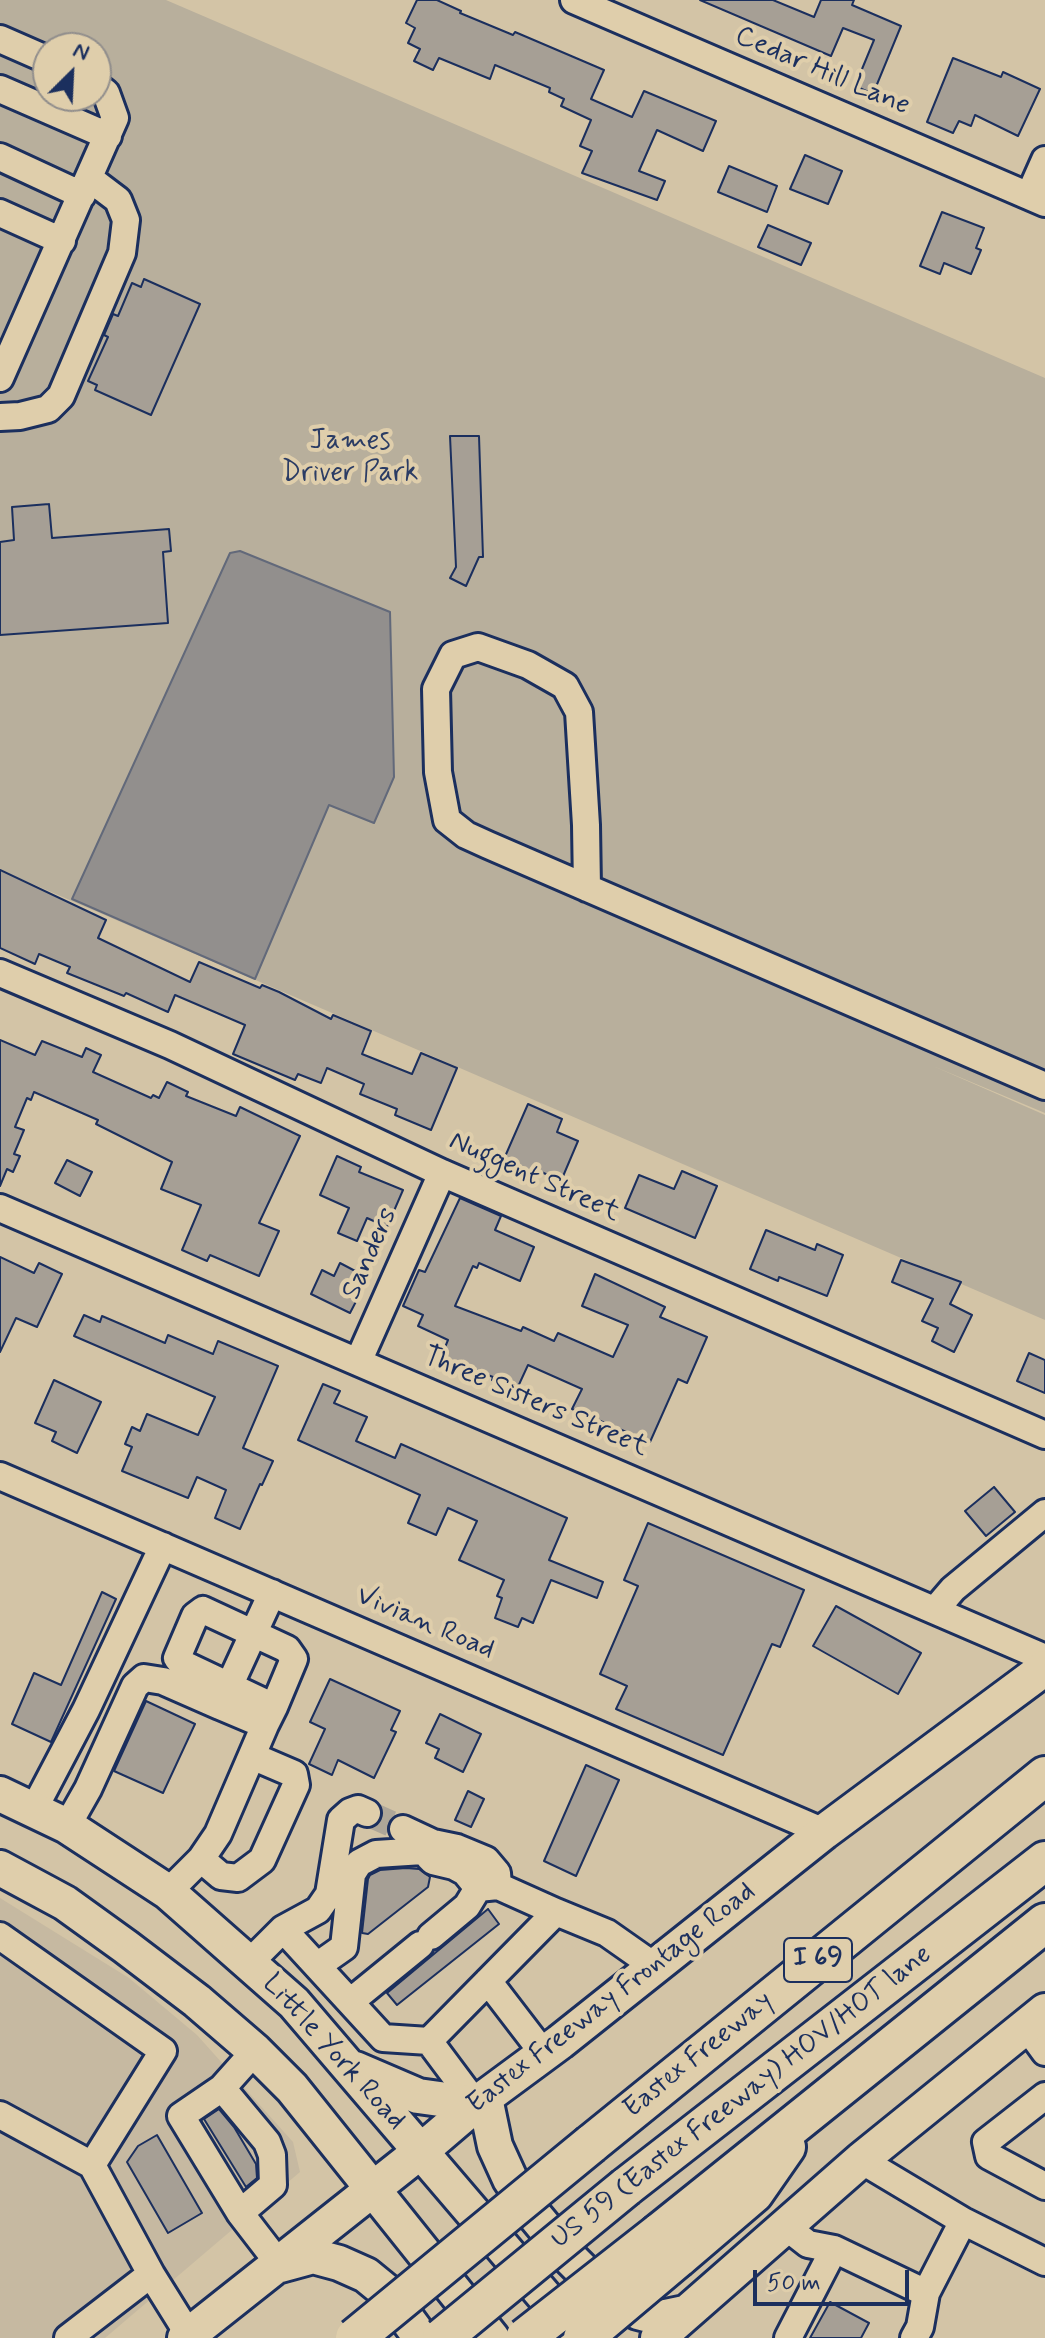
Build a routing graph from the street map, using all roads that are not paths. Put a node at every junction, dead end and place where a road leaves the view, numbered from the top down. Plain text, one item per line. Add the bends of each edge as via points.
1 (574, 0) edge
2 (0, 39) edge
3 (32, 53) edge
4 (0, 89) edge
5 (112, 110) edge
6 (108, 136) junction
7 (0, 157) edge
8 (1045, 160) edge
9 (86, 187) junction
10 (1037, 199) edge
11 (0, 213) edge
12 (62, 241) junction
13 (8, 338) edge
14 (0, 378) edge
15 (0, 417) edge
16 (587, 888) junction
17 (0, 973) edge
18 (1045, 1086) edge
19 (442, 1173) junction
20 (0, 1208) edge
21 (358, 1362) junction
22 (1045, 1435) edge
23 (0, 1476) edge
24 (1045, 1513) edge
25 (163, 1546) junction
26 (221, 1571) junction
27 (272, 1593) junction
28 (203, 1610) junction
29 (935, 1610) junction
30 (254, 1634) junction
31 (1045, 1658) edge
32 (1045, 1668) edge
33 (225, 1696) junction
34 (269, 1716) junction
35 (252, 1756) junction
36 (1045, 1776) edge
37 (0, 1794) edge
38 (34, 1809) junction
39 (367, 1813) dead end
40 (67, 1826) junction
41 (403, 1829) tunnel mouth
42 (824, 1832) junction
43 (428, 1847) junction
44 (201, 1859) junction
45 (1045, 1861) edge
46 (0, 1868) edge
47 (352, 1874) junction
48 (488, 1887) junction
49 (168, 1892) junction
50 (324, 1902) junction
51 (556, 1912) junction
52 (1045, 1923) edge
53 (283, 1929) junction
54 (0, 1936) edge
55 (249, 1963) junction
56 (654, 1966) junction
57 (321, 1970) junction
58 (488, 1981) junction
59 (350, 2002) junction
60 (294, 2003) junction
61 (1039, 2030) edge
62 (383, 2038) junction
63 (429, 2041) junction
64 (255, 2051) junction
65 (544, 2054) junction
66 (349, 2067) junction
67 (222, 2088) junction
68 (1045, 2096) edge
69 (481, 2101) junction
70 (0, 2115) edge
71 (421, 2151) junction
72 (861, 2160) junction
73 (92, 2165) junction
74 (1045, 2186) edge
75 (373, 2190) junction
76 (240, 2213) junction
77 (963, 2221) junction
78 (785, 2226) junction
79 (668, 2245) junction
80 (834, 2249) junction
81 (1045, 2262) edge
82 (280, 2265) junction
83 (151, 2274) junction
84 (926, 2293) junction
85 (696, 2314) edge
86 (187, 2336) edge
87 (68, 2338) edge
88 (355, 2338) edge
89 (421, 2338) edge
90 (442, 2338) edge
91 (492, 2338) edge
92 (525, 2338) edge
93 (582, 2338) edge
94 (658, 2338) edge
95 (788, 2338) edge
96 (914, 2338) edge

1 - 10 street, Cedar Hill Lane
2 - 3 street
4 - 6 street
5 - 6 street via 115,118
6 - 9 street
7 - 9 street
8 - 10 street
9 - 12 street
9 - 15 street via 118,200 126,220 122,253 61,396 48,409
11 - 12 street
12 - 13 street
13 - 14 street
16 - 16 street via 466,835 447,820 438,772 436,689 453,655 478,647 528,665 565,686 579,712
16 - 18 street
17 - 19 street, Nuggent Street via 170,1045
19 - 21 street, Sanders
19 - 22 street, Nuggent Street
20 - 21 street, Three Sisters Street
21 - 29 street, Three Sisters Street
23 - 25 street, Vivian Road
24 - 29 street
25 - 26 street, Vivian Road
25 - 38 street
26 - 27 street, Vivian Road
26 - 28 street
27 - 30 street
27 - 42 street, Vivian Road
28 - 30 street
28 - 33 street via 195,1616 177,1658
29 - 31 street, Three Sisters Street
30 - 33 street
30 - 34 street via 287,1649 294,1659
32 - 42 main road, Eastex Freeway Frontage Road
33 - 34 street
33 - 40 street via 144,1678 135,1686
34 - 35 street
35 - 44 street via 218,1834
35 - 44 street via 294,1774 296,1785 262,1860 238,1878 221,1876
36 - 88 highway, Eastex Freeway / I 69, bridge
37 - 38 main road, Little York Road
38 - 40 main road, Little York Road
39 - 50 street via 358,1809 341,1820
40 - 49 main road, Little York Road
41 - 43 street
42 - 56 main road, Eastex Freeway Frontage Road
43 - 47 street via 376,1854
43 - 48 street via 457,1848 486,1860 497,1873
44 - 49 street
45 - 90 highway, US 59 (Eastex Freeway) HOV/HOT lane / I 69, bridge via 626,2187
46 - 64 main road, Little York Road via 65,1903
47 - 50 street
47 - 57 street via 344,1947
48 - 51 street
48 - 59 street
49 - 55 main road, Little York Road
50 - 53 street
51 - 56 street via 607,1933
51 - 58 street
52 - 79 highway via 810,2112
53 - 55 street
53 - 57 street
54 - 73 street via 163,2051
55 - 60 main road, Little York Road
56 - 65 main road, Eastex Freeway Frontage Road
57 - 59 street
57 - 60 street
58 - 63 street
58 - 65 street
59 - 62 street
60 - 66 main road, Little York Road
61 - 72 main road
62 - 63 street
62 - 66 street
63 - 69 street
64 - 67 street
64 - 75 main road, Little York Road via 292,2088
65 - 69 main road, Eastex Freeway Frontage Road
66 - 69 main road via 418,2096
66 - 71 main road, Little York Road
67 - 76 street via 272,2155 273,2185
67 - 76 street via 181,2116
68 - 74 street via 986,2142 989,2156
69 - 71 main road, Eastex Freeway Frontage Road
69 - 85 main road via 510,2179 570,2258 603,2291 638,2312 661,2318
70 - 73 street
71 - 75 main road, Eastex Freeway Frontage Road
71 - 93 main road, Little York Road
72 - 77 street
72 - 78 main road
73 - 83 street
75 - 82 main road, Eastex Freeway Frontage Road
75 - 91 main road, Little York Road
76 - 82 street
77 - 81 street
77 - 84 street
78 - 80 street via 808,2244
78 - 85 main road
79 - 92 highway, bridge
79 - 93 highway, bridge
80 - 84 street
80 - 95 street
82 - 86 main road, Eastex Freeway Frontage Road
82 - 89 main road via 313,2256 366,2275 388,2293
83 - 86 street
83 - 87 street
84 - 96 street
85 - 94 main road

